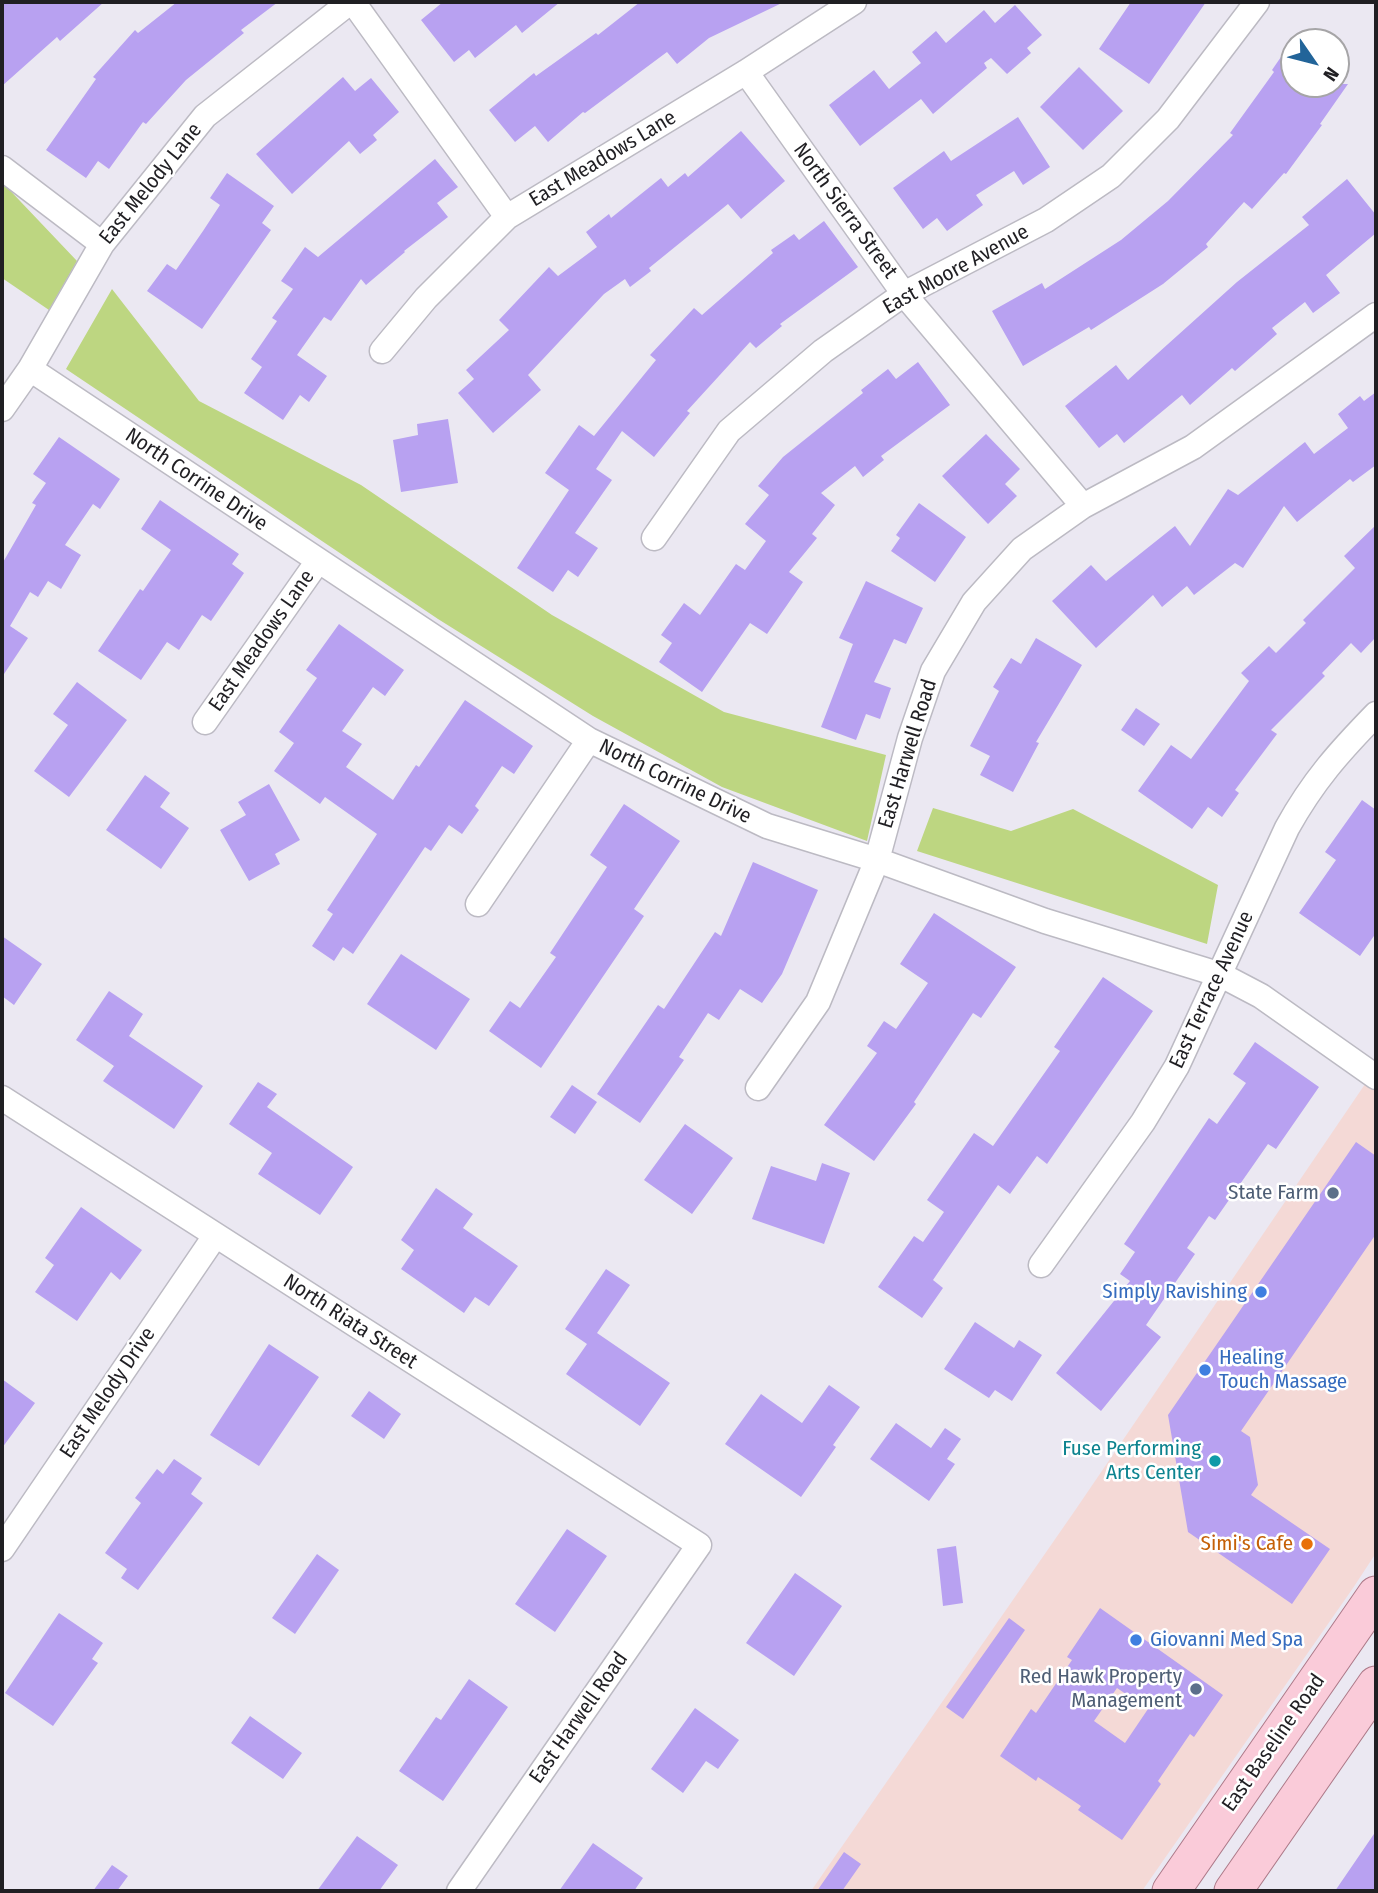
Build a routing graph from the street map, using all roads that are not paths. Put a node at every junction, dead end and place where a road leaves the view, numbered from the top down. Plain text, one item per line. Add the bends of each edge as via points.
1 (351, 2) edge
2 (854, 2) edge
3 (1257, 2) edge
4 (746, 72) junction
5 (2, 168) edge
6 (507, 216) junction
7 (102, 244) junction
8 (904, 294) junction
9 (1376, 315) edge
10 (382, 351) dead end
11 (30, 369) junction
12 (2, 409) edge
13 (1083, 506) junction
14 (654, 538) dead end
15 (318, 561) junction
16 (1376, 714) edge
17 (205, 722) dead end
18 (589, 740) junction
19 (877, 860) junction
20 (478, 904) dead end
21 (1221, 975) junction
22 (1376, 1077) edge
23 (758, 1088) dead end
24 (2, 1098) edge
25 (215, 1236) junction
26 (1041, 1265) dead end
27 (699, 1545) joint
28 (2, 1549) edge
29 (1376, 1595) edge
30 (1376, 1685) edge
31 (458, 1891) edge
32 (1171, 1891) edge
33 (1233, 1891) edge

1 - 6 street
1 - 7 street, East Melody Lane via 205,116
2 - 4 street, East Meadows Lane
3 - 8 street, East Moore Avenue via 1168,119 1111,176 1046,220
4 - 6 street, East Meadows Lane
4 - 8 street, North Sierra Street
5 - 7 street
6 - 10 street, East Meadows Lane via 426,298
7 - 11 street, East Melody Lane
8 - 13 street, North Sierra Street
8 - 14 street, East Moore Avenue via 823,351 729,431
9 - 13 street, East Harwell Road via 1193,447
11 - 12 street, East Melody Lane
11 - 15 street, North Corrine Drive
13 - 19 street, East Harwell Road via 1022,549 974,602 933,671
15 - 17 street, East Meadows Lane
15 - 18 street, North Corrine Drive
16 - 21 street, East Terrace Avenue via 1307,792
18 - 19 street, North Corrine Drive via 767,826
18 - 20 street
19 - 21 street, North Corrine Drive via 1045,921
19 - 23 street, East Harwell Road via 818,1002
21 - 22 street, North Corrine Drive via 1261,996
21 - 26 street, East Terrace Avenue via 1177,1066 1143,1122
24 - 25 street, North Riata Street
25 - 27 street, North Riata Street
25 - 28 street, East Melody Drive
27 - 31 street, East Harwell Road
29 - 32 main road, East Baseline Road
30 - 33 main road

